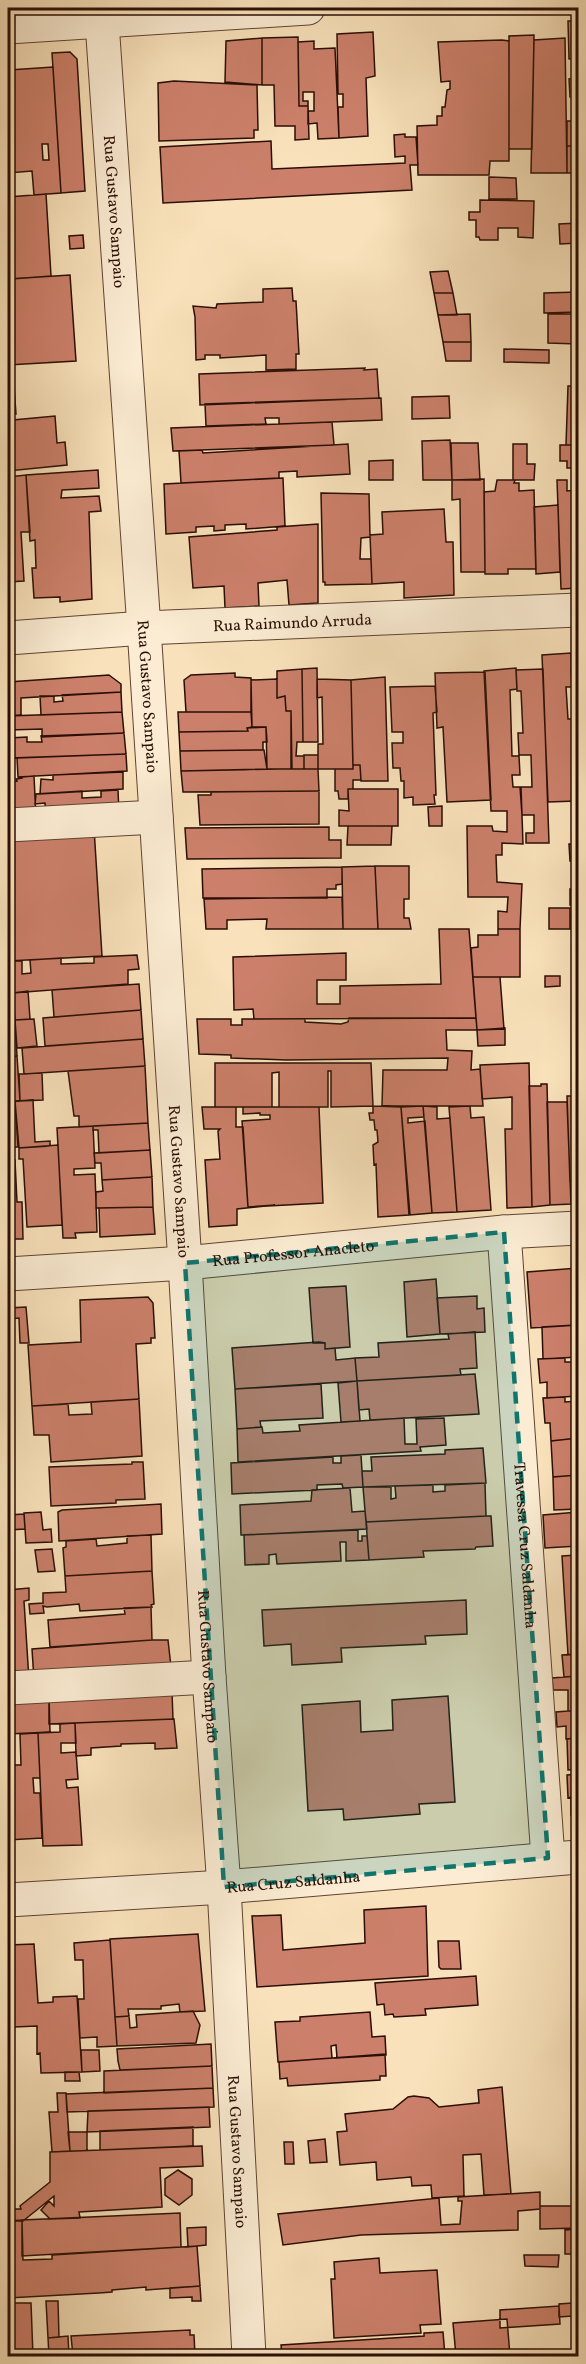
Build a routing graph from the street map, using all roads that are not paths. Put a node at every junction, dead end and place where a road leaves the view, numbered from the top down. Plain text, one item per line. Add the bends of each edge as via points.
1 (308, 8) edge
2 (101, 15) edge
3 (8, 27) edge
4 (579, 610) edge
5 (144, 628) junction
6 (8, 638) edge
7 (156, 817) junction
8 (8, 825) edge
9 (579, 1228) edge
10 (504, 1233) junction
11 (185, 1263) junction
12 (8, 1274) edge
13 (209, 1677) junction
14 (8, 1688) edge
15 (563, 1857) edge
16 (224, 1887) junction
17 (8, 1900) edge
18 (249, 2356) edge

1 - 2 street
2 - 3 street
2 - 5 street, Rua Gustavo Sampaio
4 - 5 street, Rua Raimundo Arruda
5 - 6 street, Rua Raimundo Arruda
5 - 7 street, Rua Gustavo Sampaio
7 - 8 street
7 - 11 street, Rua Gustavo Sampaio
9 - 10 street, Rua Professor Anacleto
10 - 11 street, Rua Professor Anacleto
10 - 15 street, Travessa Cruz Saldanha
11 - 12 street, Rua Professor Anacleto
11 - 13 street, Rua Gustavo Sampaio
13 - 14 street
13 - 16 street, Rua Gustavo Sampaio
15 - 16 street, Rua Cruz Saldanha
16 - 17 street, Rua Cruz Saldanha
16 - 18 street, Rua Gustavo Sampaio

